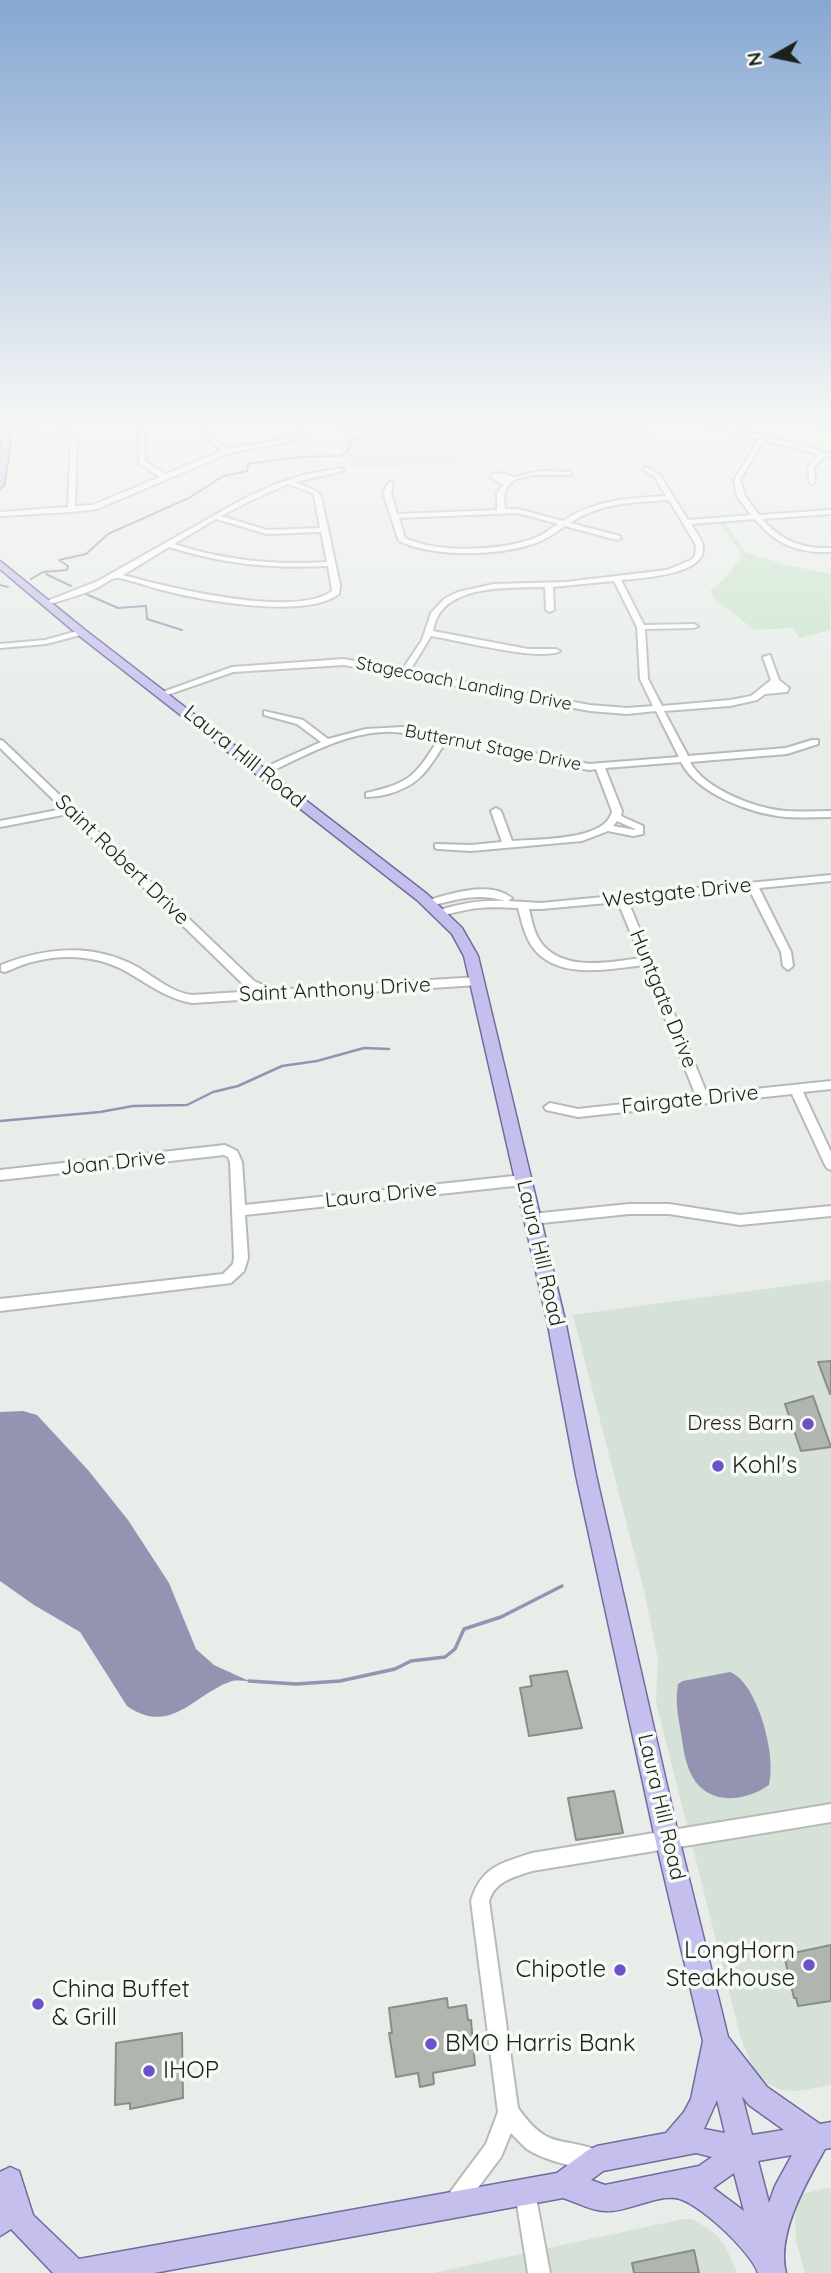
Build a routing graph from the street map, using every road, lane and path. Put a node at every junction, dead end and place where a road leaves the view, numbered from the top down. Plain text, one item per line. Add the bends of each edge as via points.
1 (196, 529) edge
2 (257, 529) edge
3 (399, 529) edge
4 (554, 529) edge
5 (587, 529) edge
6 (690, 529) edge
7 (766, 529) edge
8 (324, 530) joint
9 (617, 538) dead end
10 (169, 545) junction
11 (831, 550) edge
12 (0, 564) edge
13 (331, 564) junction
14 (116, 575) junction
15 (615, 577) junction
16 (549, 584) junction
17 (46, 603) junction
18 (550, 610) dead end
19 (694, 625) dead end
20 (641, 627) junction
21 (81, 632) junction
22 (429, 633) junction
23 (0, 646) edge
24 (556, 651) dead end
25 (767, 657) dead end
26 (405, 671) junction
27 (164, 693) junction
28 (658, 708) junction
29 (267, 713) dead end
30 (443, 738) junction
31 (815, 742) dead end
32 (0, 743) edge
33 (328, 743) junction
34 (683, 760) junction
35 (600, 767) junction
36 (262, 772) junction
37 (369, 795) dead end
38 (71, 810) junction
39 (496, 811) dead end
40 (831, 814) edge
41 (616, 817) junction
42 (0, 824) edge
43 (607, 828) junction
44 (508, 844) junction
45 (438, 846) dead end
46 (831, 878) edge
47 (752, 885) junction
48 (622, 898) junction
49 (429, 903) junction
50 (523, 907) junction
51 (440, 913) junction
52 (647, 961) junction
53 (788, 966) dead end
54 (5, 968) dead end
55 (243, 977) junction
56 (478, 981) junction
57 (273, 993) junction
58 (225, 997) junction
59 (831, 1085) edge
60 (796, 1089) junction
61 (703, 1099) junction
62 (550, 1107) dead end
63 (831, 1166) edge
64 (0, 1175) edge
65 (523, 1180) junction
66 (239, 1211) junction
67 (831, 1211) edge
68 (532, 1219) junction
69 (0, 1305) edge
70 (831, 1814) edge
71 (667, 1838) junction
72 (715, 2036) junction
73 (508, 2112) junction
74 (824, 2136) edge
75 (673, 2144) junction
76 (743, 2150) junction
77 (597, 2159) junction
78 (675, 2184) junction
79 (564, 2185) junction
80 (525, 2192) junction
81 (453, 2205) junction
82 (0, 2222) edge
83 (770, 2267) edge
84 (76, 2273) edge
85 (539, 2273) edge

1 - 10 street
2 - 8 street
3 - 4 street via 402,539 416,547 436,550 524,544
5 - 9 street
6 - 15 street via 700,545 694,562 668,572
7 - 11 street via 781,541
8 - 13 street
10 - 13 street via 257,566
10 - 14 street
12 - 17 main road, Laura Hill Road
13 - 14 street via 336,592 330,598 301,603 226,603
14 - 17 street
15 - 16 street
15 - 20 street
16 - 18 street
16 - 22 street via 467,592 440,607
17 - 21 main road, Laura Hill Road
19 - 20 street
20 - 28 street via 644,679
21 - 23 street via 46,642
21 - 27 main road, Laura Hill Road
22 - 24 street via 528,651
22 - 26 street
25 - 28 street, Stagecoach Landing Drive via 775,681 784,690 765,691 742,701
26 - 27 street, Stagecoach Landing Drive via 331,662 242,668
26 - 28 street, Stagecoach Landing Drive via 590,708
27 - 36 main road, Laura Hill Road
28 - 34 street
29 - 33 street via 300,722
30 - 33 street, Butternut Stage Drive via 376,728
30 - 35 street, Butternut Stage Drive
30 - 37 street via 415,781
31 - 34 street, Butternut Stage Drive via 787,751
32 - 38 street, Saint Robert Drive
33 - 36 street, Butternut Stage Drive
34 - 35 street, Butternut Stage Drive
34 - 40 street via 702,782 742,804 785,814
35 - 41 street via 615,801
36 - 49 main road, Laura Hill Road
38 - 42 street
38 - 55 street, Saint Robert Drive
39 - 44 street
41 - 43 street
41 - 43 street via 633,823 640,832
43 - 44 street via 582,838
44 - 45 street via 456,849
46 - 47 street, Westgate Drive
47 - 48 street, Westgate Drive
47 - 53 street via 786,952
48 - 50 street, Westgate Drive
48 - 52 street, Huntgate Drive
49 - 50 street, Westgate Drive via 484,893 501,895
49 - 51 main road, Laura Hill Road
50 - 51 street, Westgate Drive via 483,903
50 - 52 street via 532,942 569,965
51 - 56 main road, Laura Hill Road via 463,941
52 - 61 street, Huntgate Drive
54 - 58 street, Saint Anthony Drive via 34,956 90,956 124,965 170,995
55 - 57 street, Saint Robert Drive
55 - 58 street via 242,989
56 - 57 street, Saint Anthony Drive
56 - 65 main road, Laura Hill Road
57 - 58 street, Saint Anthony Drive
59 - 60 street, Fairgate Drive
60 - 61 street, Fairgate Drive
60 - 63 street
61 - 62 street, Fairgate Drive via 578,1112
64 - 66 street, Joan Drive via 225,1150 235,1158
65 - 66 street, Laura Drive
65 - 68 main road, Laura Hill Road
66 - 69 street via 239,1267 226,1279
67 - 68 street via 740,1220 639,1209
68 - 71 main road, Laura Hill Road
70 - 71 street
71 - 72 main road, Laura Hill Road
71 - 73 street via 532,1862 486,1882 480,1901
72 - 74 main road via 758,2096
72 - 75 main road via 705,2102 691,2127
72 - 76 main road, Laura Hill Road
73 - 77 street via 522,2133 544,2149
73 - 81 street via 494,2150
74 - 76 main road
74 - 83 main road via 784,2195
75 - 76 main road via 696,2140
75 - 77 main road
76 - 78 main road via 705,2178
76 - 83 main road, Laura Hill Road
77 - 79 main road
78 - 79 main road via 605,2198
78 - 83 main road via 718,2204
79 - 80 main road
80 - 81 main road
80 - 85 street
81 - 84 main road
82 - 84 main road via 10,2180 22,2223

